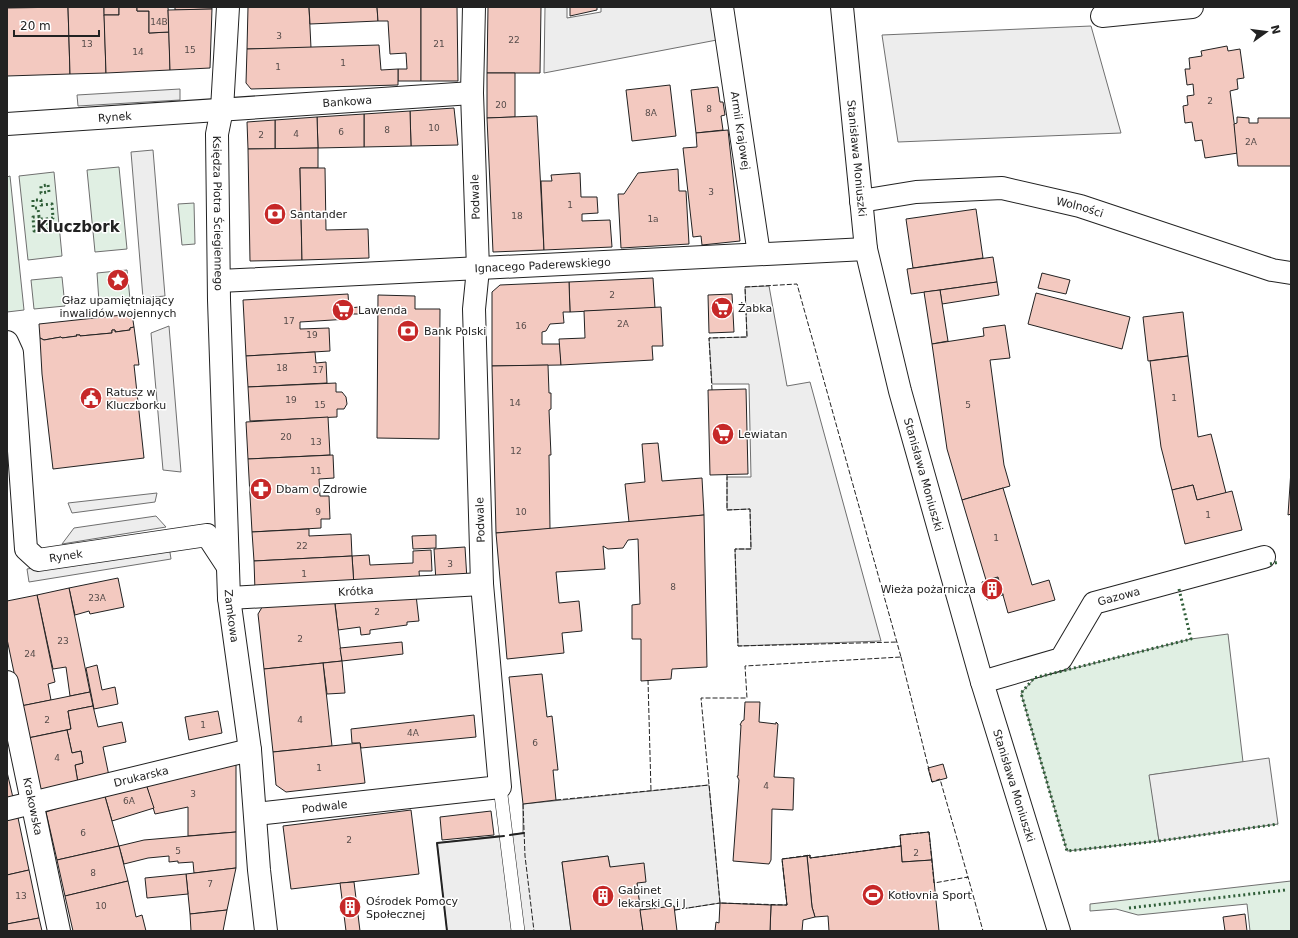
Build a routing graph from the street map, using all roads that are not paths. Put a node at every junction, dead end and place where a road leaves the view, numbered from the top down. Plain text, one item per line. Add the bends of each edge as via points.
1 (228, 7) edge
2 (474, 7) edge
3 (722, 7) edge
4 (842, 7) edge
5 (1192, 7) edge
6 (1102, 16) dead end
7 (472, 93) junction
8 (222, 109) junction
9 (7, 124) edge
10 (861, 201) junction
11 (866, 249) junction
12 (760, 254) junction
13 (478, 269) junction
14 (1291, 273) edge
15 (219, 290) junction
16 (7, 342) edge
17 (1264, 557) dead end
18 (228, 566) junction
19 (482, 584) junction
20 (229, 598) junction
21 (7, 682) edge
22 (982, 682) junction
23 (250, 750) junction
24 (500, 787) junction
25 (33, 804) junction
26 (7, 809) edge
27 (256, 814) junction
28 (59, 931) edge
29 (266, 931) edge
30 (518, 931) edge
31 (1059, 931) edge

1 - 8 street, Księdza Piotra Ściegiennego
2 - 7 street, Podwale
3 - 12 street, Armii Krajowej
4 - 10 street, Stanisława Moniuszki
5 - 6 street
7 - 8 street, Bankowa
7 - 13 street, Podwale
8 - 9 street, Rynek
8 - 15 street, Księdza Piotra Ściegiennego via 217,134
10 - 11 street, Stanisława Moniuszki
10 - 14 street, Wolności via 922,192 1002,188 1080,206 1272,270
11 - 12 street, Ignacego Paderewskiego
11 - 22 street, Stanisława Moniuszki via 900,391
12 - 13 street, Ignacego Paderewskiego
13 - 15 street, Ignacego Paderewskiego
13 - 19 street, Podwale via 474,309
15 - 18 street, Zamkowa
16 - 18 street, Rynek via 12,353 26,549 38,560 206,535
17 - 22 street, Gazowa via 1094,603 1061,659
18 - 20 street, Zamkowa
19 - 20 street, Krótka
19 - 24 street, Podwale
20 - 23 street, Zamkowa
21 - 25 street, Krakowska
22 - 31 street, Stanisława Moniuszki
23 - 25 street, Drukarska
23 - 27 street, Zamkowa
24 - 27 street, Podwale
24 - 30 lane
25 - 26 street, Drukarska
25 - 28 street, Krakowska
27 - 29 street, Zamkowa

